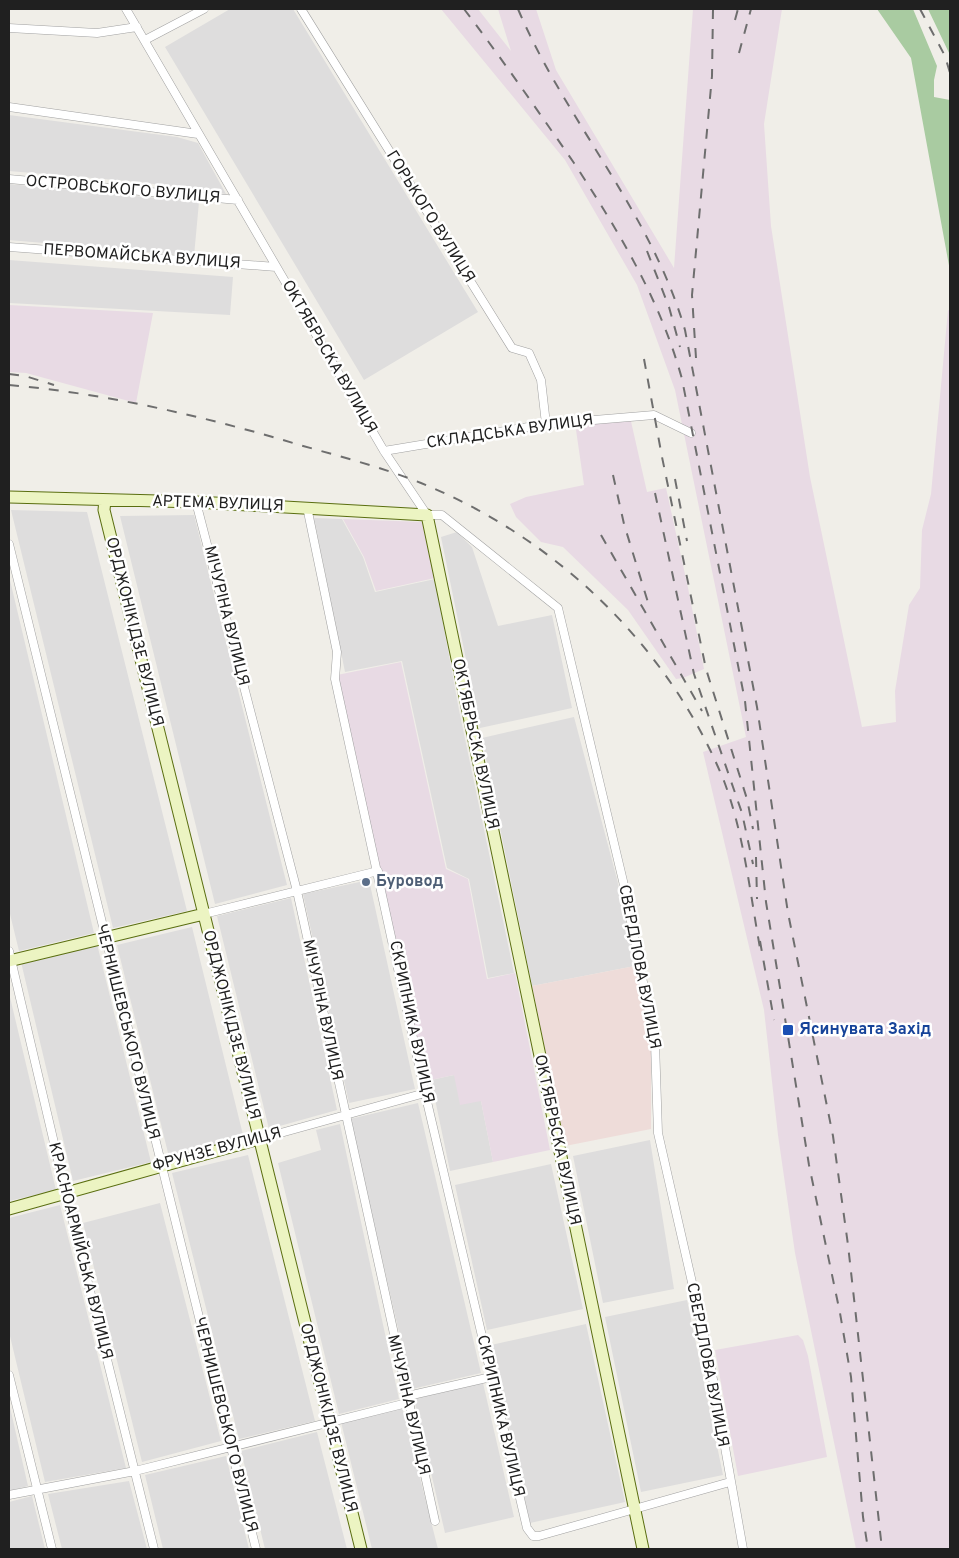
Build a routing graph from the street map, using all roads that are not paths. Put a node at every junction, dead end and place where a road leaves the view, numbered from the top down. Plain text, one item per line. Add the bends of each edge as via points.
1 (126, 9) edge
2 (204, 9) edge
3 (301, 9) edge
4 (137, 27) junction
5 (9, 28) edge
6 (145, 40) junction
7 (9, 107) edge
8 (198, 134) junction
9 (9, 179) edge
10 (238, 200) junction
11 (9, 247) edge
12 (276, 267) junction
13 (546, 424) junction
14 (691, 433) dead end
15 (384, 451) junction
16 (9, 497) edge
17 (105, 500) junction
18 (196, 502) junction
19 (307, 507) junction
20 (427, 515) junction
21 (9, 544) edge
22 (378, 871) junction
23 (296, 891) junction
24 (204, 914) junction
25 (104, 938) junction
26 (9, 957) edge
27 (425, 1093) junction
28 (344, 1114) junction
29 (259, 1138) junction
30 (160, 1165) junction
31 (66, 1194) junction
32 (9, 1208) edge
33 (9, 1375) edge
34 (491, 1377) junction
35 (407, 1403) junction
36 (330, 1423) junction
37 (231, 1447) junction
38 (135, 1471) junction
39 (730, 1482) junction
40 (37, 1488) junction
41 (9, 1495) edge
42 (633, 1510) junction
43 (434, 1521) dead end
44 (52, 1549) edge
45 (154, 1549) edge
46 (256, 1549) edge
47 (361, 1549) edge
48 (643, 1549) edge
49 (743, 1549) edge

1 - 4 street, ОКТЯБРЬСКА ВУЛИЦЯ
2 - 6 street
3 - 13 street, ГОРЬКОГО ВУЛИЦЯ via 512,348 529,353 541,380
4 - 5 street via 97,33
4 - 6 street, ОКТЯБРЬСКА ВУЛИЦЯ
6 - 8 street, ОКТЯБРЬСКА ВУЛИЦЯ
7 - 8 street
8 - 10 street, ОКТЯБРЬСКА ВУЛИЦЯ
9 - 10 street, ОСТРОВСЬКОГО ВУЛИЦЯ
10 - 12 street, ОКТЯБРЬСКА ВУЛИЦЯ
11 - 12 street, ПЕРВОМАЙСЬКА ВУЛИЦЯ
12 - 15 street, ОКТЯБРЬСКА ВУЛИЦЯ
13 - 14 street, СКЛАДСЬКА ВУЛИЦЯ via 654,415
13 - 15 street, СКЛАДСЬКА ВУЛИЦЯ
15 - 20 street, ОКТЯБРЬСКА ВУЛИЦЯ
16 - 17 main road, АРТЕМА ВУЛИЦЯ
17 - 18 main road, АРТЕМА ВУЛИЦЯ
17 - 24 main road, ОРДЖОНІКІДЗЕ ВУЛИЦЯ via 104,510
18 - 19 main road, АРТЕМА ВУЛИЦЯ
18 - 23 street, МІЧУРІНА ВУЛИЦЯ
19 - 20 main road, АРТЕМА ВУЛИЦЯ
19 - 22 street, СКРИПНИКА ВУЛИЦЯ via 337,652 336,679
20 - 39 street, СВЕРДЛОВА ВУЛИЦЯ via 442,515 558,608 623,881 655,1043 658,1133 709,1357
20 - 42 main road, ОКТЯБРЬСКА ВУЛИЦЯ
21 - 25 street, ЧЕРНИШЕВСЬКОГО ВУЛИЦЯ
22 - 23 street
22 - 27 street, СКРИПНИКА ВУЛИЦЯ
23 - 24 street
23 - 28 street, МІЧУРІНА ВУЛИЦЯ
24 - 25 main road
24 - 29 main road, ОРДЖОНІКІДЗЕ ВУЛИЦЯ
25 - 26 main road
25 - 30 street, ЧЕРНИШЕВСЬКОГО ВУЛИЦЯ
26 - 31 street, КРАСНОАРМІЙСЬКА ВУЛИЦЯ
27 - 28 street, ФРУНЗЕ ВУЛИЦЯ
27 - 34 street, СКРИПНИКА ВУЛИЦЯ
28 - 29 street, ФРУНЗЕ ВУЛИЦЯ
28 - 35 street, МІЧУРІНА ВУЛИЦЯ
29 - 30 main road, ФРУНЗЕ ВУЛИЦЯ
29 - 36 main road, ОРДЖОНІКІДЗЕ ВУЛИЦЯ
30 - 31 main road, ФРУНЗЕ ВУЛИЦЯ
30 - 37 street, ЧЕРНИШЕВСЬКОГО ВУЛИЦЯ
31 - 32 main road, ФРУНЗЕ ВУЛИЦЯ
31 - 38 street, КРАСНОАРМІЙСЬКА ВУЛИЦЯ
33 - 40 street
34 - 35 street via 412,1395
34 - 42 street, СКРИПНИКА ВУЛИЦЯ via 524,1522 534,1536
35 - 36 street
35 - 43 street, МІЧУРІНА ВУЛИЦЯ
36 - 37 street
36 - 47 main road, ОРДЖОНІКІДЗЕ ВУЛИЦЯ
37 - 38 street
37 - 46 street, ЧЕРНИШЕВСЬКОГО ВУЛИЦЯ
38 - 40 street
38 - 45 street, КРАСНОАРМІЙСЬКА ВУЛИЦЯ
39 - 42 street
39 - 49 street, СВЕРДЛОВА ВУЛИЦЯ
40 - 41 street
40 - 44 street
42 - 48 main road, ОКТЯБРЬСКА ВУЛИЦЯ

